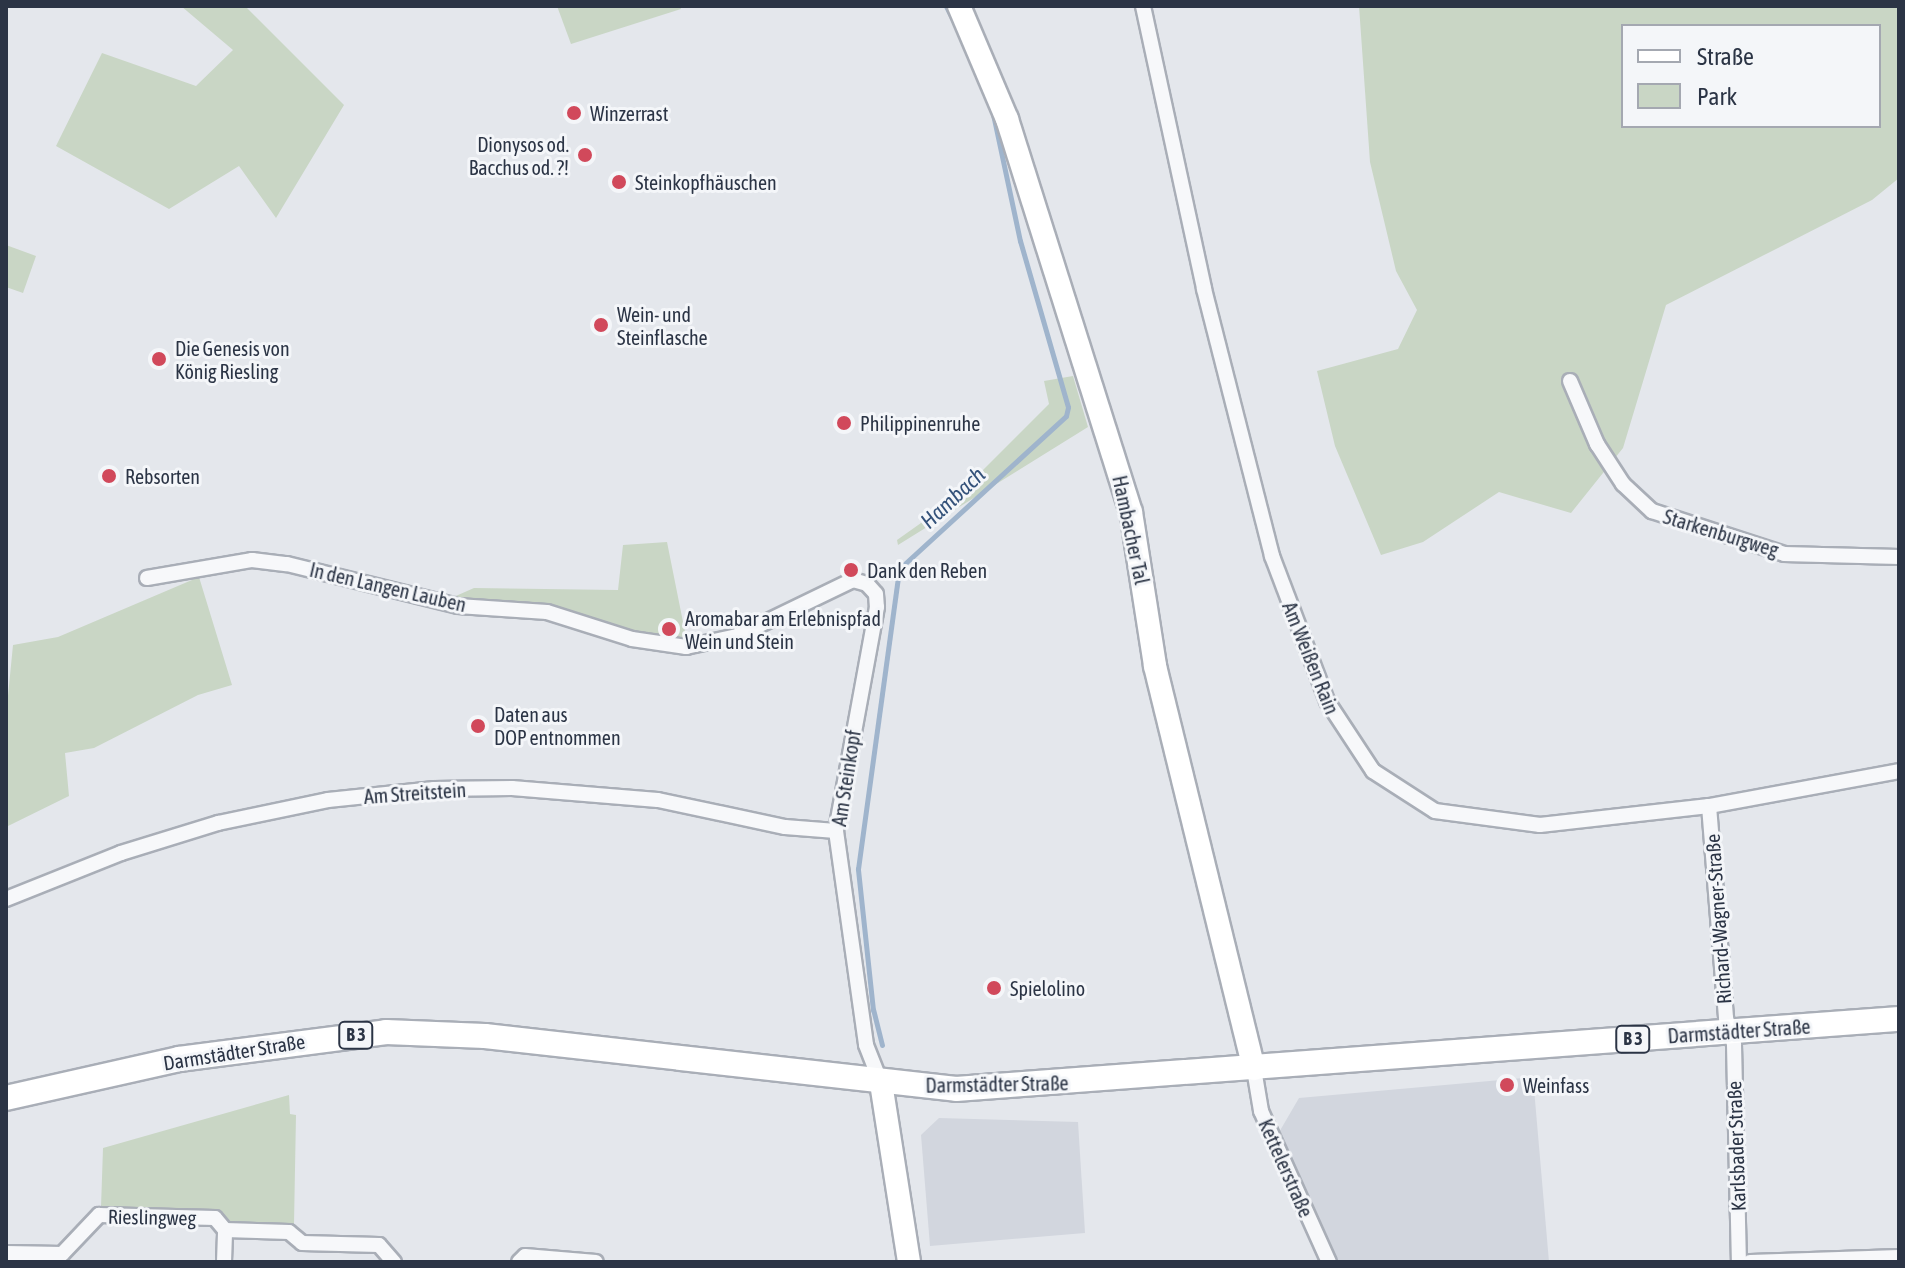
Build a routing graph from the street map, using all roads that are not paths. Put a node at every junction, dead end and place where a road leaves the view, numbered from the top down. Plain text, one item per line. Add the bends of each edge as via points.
1 (959, 6) edge
2 (1143, 6) edge
3 (1570, 381) dead end
4 (1899, 557) edge
5 (147, 578) dead end
6 (853, 580) joint
7 (1899, 771) edge
8 (1709, 806) junction
9 (836, 831) junction
10 (6, 899) edge
11 (1899, 1019) edge
12 (1730, 1031) junction
13 (1254, 1069) junction
14 (881, 1083) junction
15 (6, 1098) edge
16 (225, 1230) junction
17 (6, 1253) edge
18 (1899, 1257) edge
19 (62, 1258) edge
20 (596, 1261) edge
21 (224, 1262) edge
22 (394, 1262) edge
23 (519, 1262) edge
24 (909, 1262) edge
25 (1329, 1262) edge
26 (1739, 1262) edge
27 (1750, 1262) edge

1 - 13 street, Hambacher Tal via 1007,119 1131,512 1155,666
2 - 8 street, Am Weißen Rain via 1204,289 1264,528 1294,623 1347,738 1373,771 1400,793 1456,817 1540,825
3 - 4 street, Starkenburgweg via 1597,444 1623,484 1652,511 1784,554
5 - 6 street, In den Langen Lauben via 252,560 287,564 446,604 547,612 632,639 686,647 737,636
6 - 9 street, Am Steinkopf via 876,594 877,607
7 - 8 street, Am Weißen Rain
8 - 12 street, Richard-Wagner-Straße
9 - 10 street, Am Streitstein via 785,827 658,800 512,788 434,789 328,800 218,823 121,853
9 - 14 street, Am Steinkopf via 866,1045
11 - 12 main road, Darmstädter Straße / B 3
12 - 13 main road, Darmstädter Straße / B 3
12 - 26 street, Karlsbader Straße
13 - 14 main road, Darmstädter Straße / B 3 via 1013,1088
13 - 25 street, Kettelerstraße via 1261,1111
14 - 15 main road, Darmstädter Straße / B 3 via 485,1036 386,1032 179,1059
14 - 24 street
16 - 19 street, Rieslingweg via 215,1218 99,1215
16 - 21 street
16 - 22 street, Rieslingweg via 289,1232 302,1243 379,1245
17 - 19 street, Rieslingweg
18 - 27 street
20 - 23 street via 525,1256

